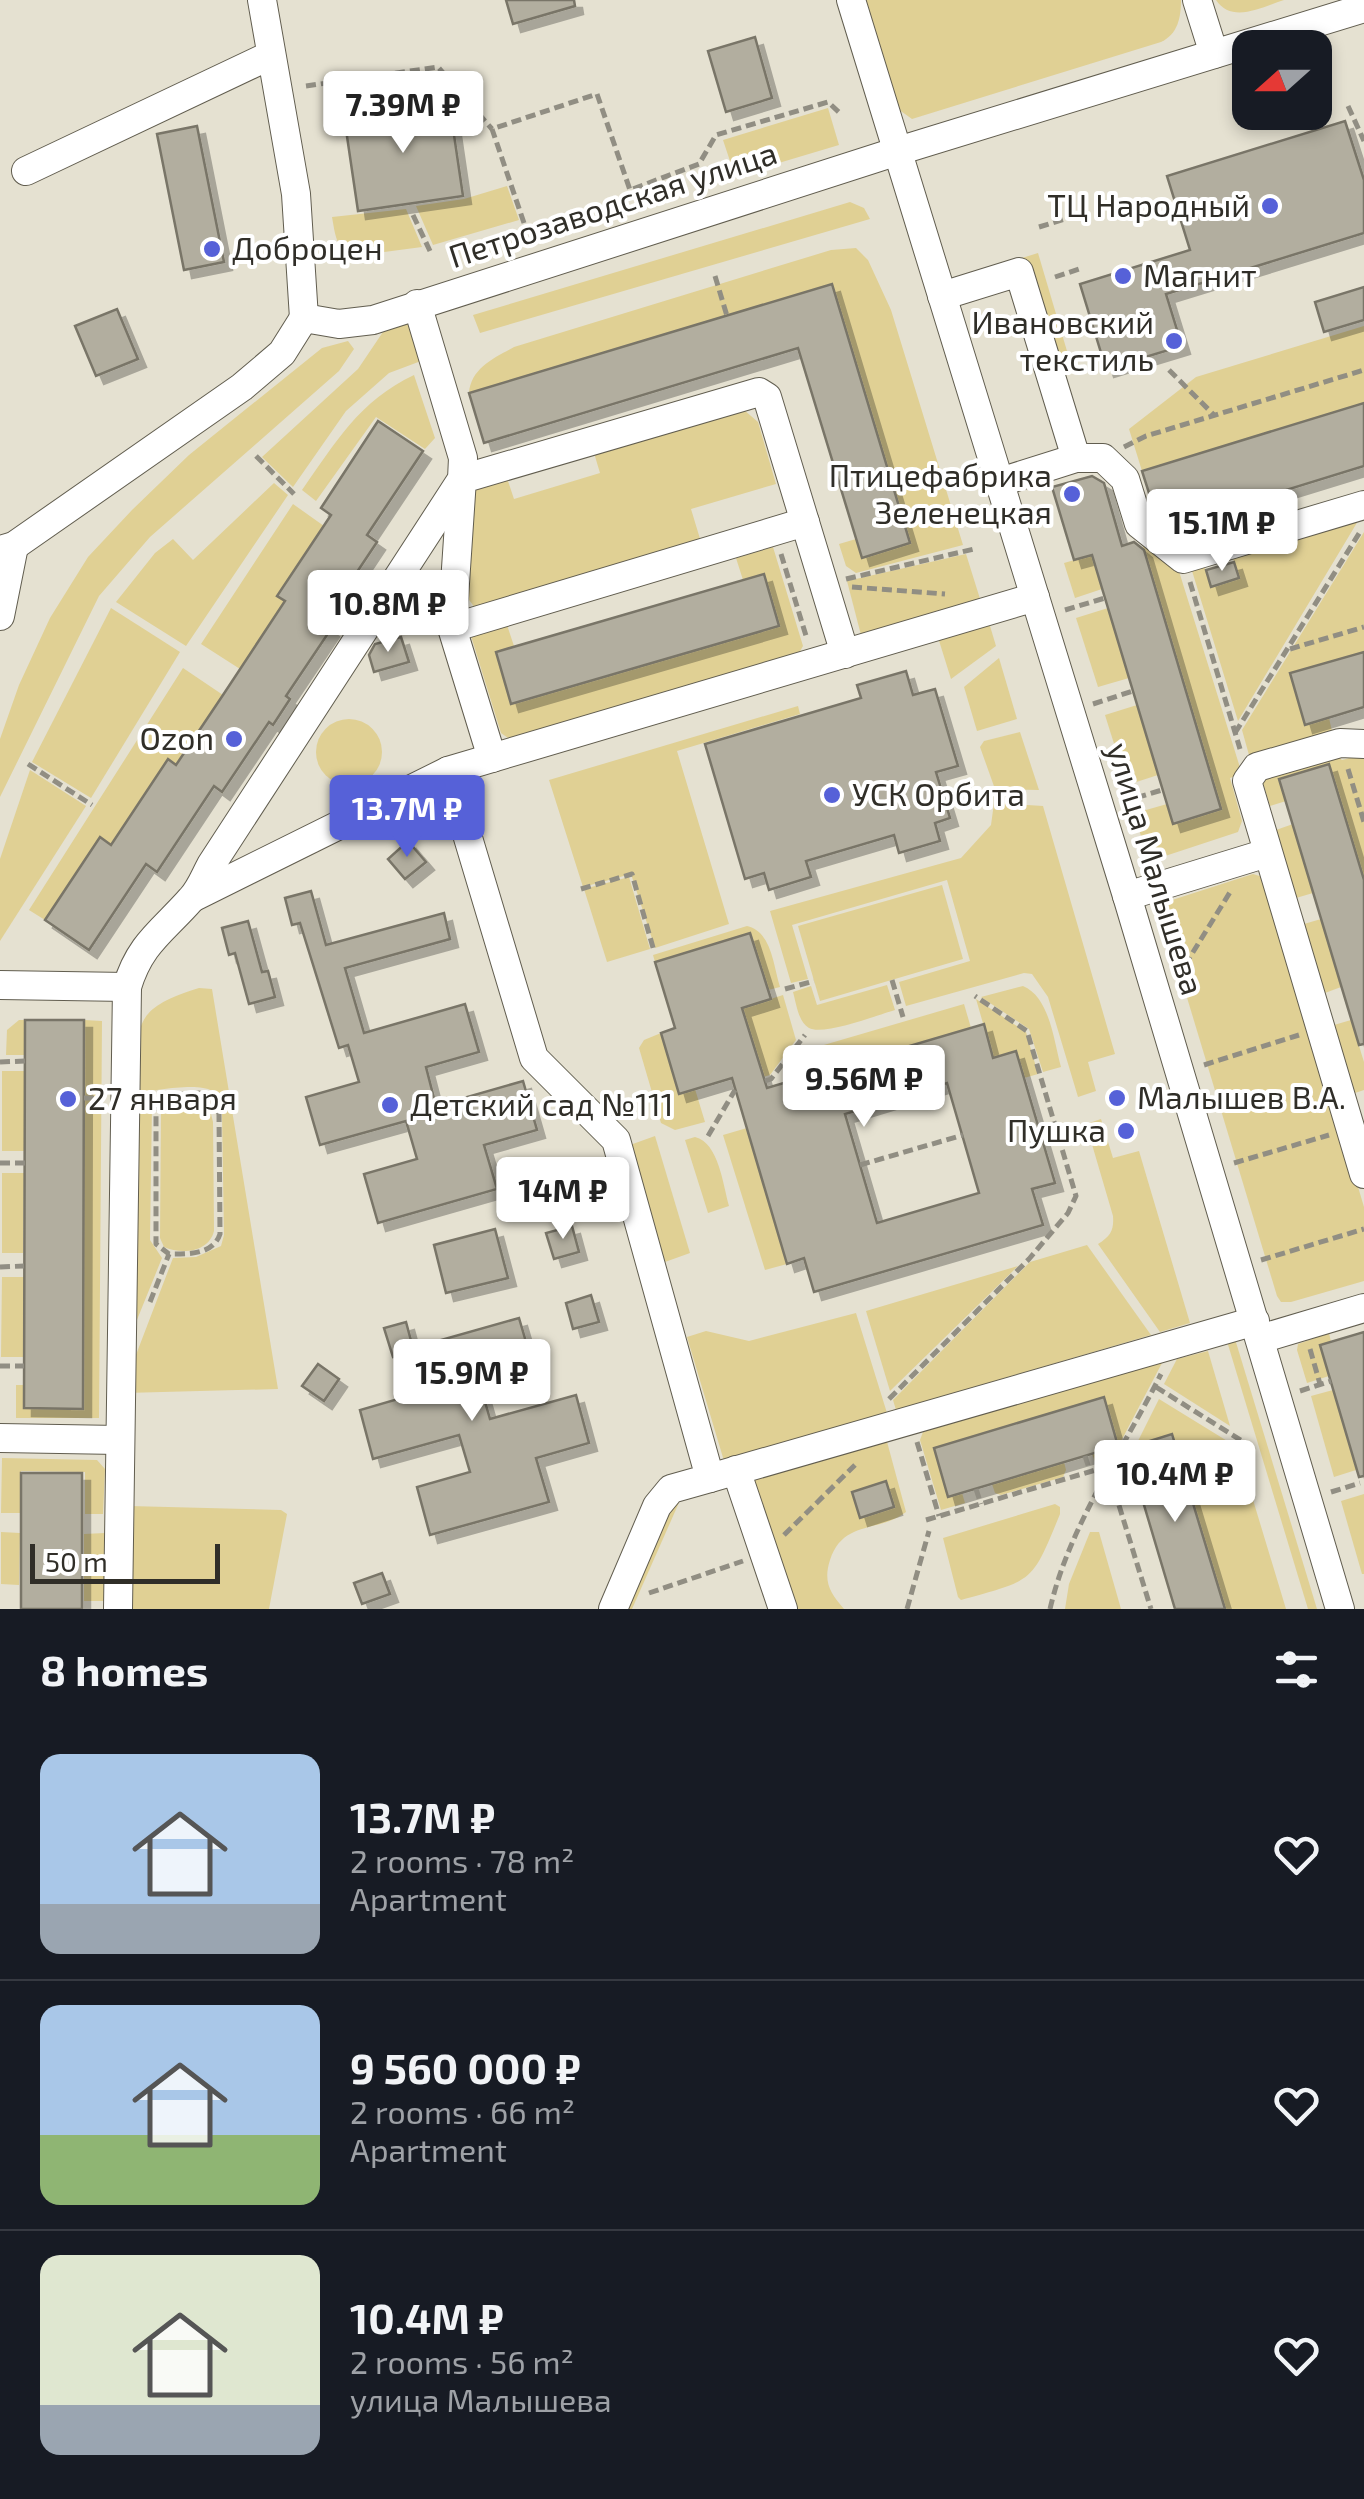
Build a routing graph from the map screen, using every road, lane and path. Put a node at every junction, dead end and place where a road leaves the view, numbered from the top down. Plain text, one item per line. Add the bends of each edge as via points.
1 (262, 0) edge
2 (851, 0) edge
3 (1197, 0) edge
4 (1364, 8) edge
5 (1214, 54) junction
6 (272, 55) junction
7 (306, 86) dead end
8 (1348, 106) dead end
9 (842, 115) dead end
10 (492, 129) junction
11 (1364, 141) edge
12 (898, 151) junction
13 (26, 172) dead end
14 (414, 215) dead end
15 (1065, 218) dead end
16 (524, 223) dead end
17 (1039, 227) dead end
18 (430, 251) dead end
19 (1082, 268) dead end
20 (714, 276) dead end
21 (1055, 277) dead end
22 (942, 296) junction
23 (416, 304) junction
24 (727, 316) dead end
25 (304, 318) junction
26 (1168, 370) dead end
27 (1364, 370) edge
28 (1214, 415) junction
29 (256, 456) dead end
30 (1090, 458) junction
31 (462, 479) junction
32 (1000, 482) junction
33 (294, 494) dead end
34 (1364, 505) edge
35 (805, 522) junction
36 (1364, 526) edge
37 (7, 548) edge
38 (974, 550) dead end
39 (780, 554) dead end
40 (1183, 559) junction
41 (824, 585) junction
42 (952, 595) dead end
43 (1036, 597) junction
44 (1105, 598) dead end
45 (1064, 610) dead end
46 (0, 616) edge
47 (1364, 626) edge
48 (452, 628) junction
49 (1287, 650) junction
50 (811, 654) dead end
51 (845, 654) junction
52 (1133, 691) dead end
53 (1092, 704) dead end
54 (1235, 733) junction
55 (1352, 743) edge
56 (492, 758) junction
57 (28, 764) dead end
58 (448, 772) junction
59 (1248, 776) junction
60 (1162, 790) dead end
61 (1122, 802) dead end
62 (92, 805) dead end
63 (1364, 822) edge
64 (1259, 855) junction
65 (581, 888) dead end
66 (194, 896) junction
67 (1127, 896) junction
68 (654, 951) dead end
69 (892, 980) dead end
70 (814, 981) dead end
71 (1176, 981) dead end
72 (0, 985) edge
73 (127, 987) junction
74 (785, 989) dead end
75 (975, 996) dead end
76 (903, 1017) dead end
77 (1320, 1028) junction
78 (805, 1036) dead end
79 (25, 1061) dead end
80 (0, 1062) edge
81 (1201, 1066) dead end
82 (765, 1082) dead end
83 (735, 1090) dead end
84 (1350, 1128) junction
85 (708, 1136) dead end
86 (963, 1136) dead end
87 (0, 1163) edge
88 (25, 1163) dead end
89 (1231, 1164) dead end
90 (860, 1165) dead end
91 (1364, 1174) edge
92 (1364, 1229) edge
93 (156, 1244) joint
94 (1260, 1260) dead end
95 (0, 1266) edge
96 (24, 1266) dead end
97 (1364, 1308) edge
98 (1257, 1330) junction
99 (1305, 1333) dead end
100 (1176, 1344) junction
101 (0, 1366) edge
102 (24, 1366) dead end
103 (1330, 1382) dead end
104 (1320, 1384) junction
105 (1155, 1386) junction
106 (1300, 1391) dead end
107 (890, 1398) dead end
108 (911, 1420) junction
109 (0, 1438) edge
110 (119, 1440) junction
111 (1242, 1442) dead end
112 (1086, 1456) dead end
113 (1090, 1472) junction
114 (723, 1474) junction
115 (1109, 1474) junction
116 (1360, 1483) dead end
117 (976, 1488) dead end
118 (1330, 1492) dead end
119 (981, 1504) junction
120 (939, 1516) junction
121 (926, 1520) dead end
122 (930, 1531) dead end
123 (118, 1609) edge
124 (613, 1609) edge
125 (784, 1609) edge
126 (907, 1609) edge
127 (1050, 1609) edge
128 (1151, 1609) edge
129 (1340, 1609) edge

1 - 6 street
2 - 12 street, улица Малышева
3 - 5 street
4 - 5 street, Петрозаводская улица
5 - 12 street, Петрозаводская улица
6 - 13 street
6 - 25 street via 296,194
7 - 10 path via 438,67
8 - 11 path
9 - 10 path via 828,102 716,134 699,164 630,190 597,94
10 - 16 path
12 - 22 street, улица Малышева
12 - 23 street, Петрозаводская улица
14 - 18 path
15 - 17 path
19 - 21 path
20 - 24 path
22 - 30 street via 1019,272
22 - 32 street, улица Малышева
23 - 25 street, Петрозаводская улица via 373,320
23 - 31 street via 462,458
25 - 37 street via 282,353 242,387
26 - 28 path
27 - 28 path
28 - 30 path
29 - 33 path
30 - 32 street
30 - 40 street via 1125,479 1139,524
31 - 35 street via 759,392 767,396
31 - 48 street
31 - 66 street
32 - 43 street, улица Малышева
34 - 40 street
35 - 41 street
35 - 48 street
36 - 49 path
37 - 46 street
38 - 41 path
39 - 50 path
40 - 54 path
41 - 42 path
41 - 51 street
43 - 51 street
43 - 67 street, улица Малышева
44 - 45 path
47 - 49 path
48 - 56 street
49 - 54 path
51 - 56 street
52 - 53 path
54 - 59 path
55 - 59 street via 1257,767
55 - 63 path
56 - 58 street
57 - 62 path
58 - 66 street
58 - 114 street via 534,1058 616,1140
59 - 64 street
60 - 61 path
64 - 67 street
64 - 71 path
64 - 77 street
65 - 68 path via 632,874
66 - 73 street via 153,935
67 - 98 street, улица Малышева
69 - 76 path
70 - 74 path
72 - 73 street
73 - 110 street
75 - 107 path via 1028,1031 1076,1196 1029,1259
77 - 81 path
77 - 84 street
78 - 82 path
79 - 80 path
83 - 85 path
84 - 89 path
84 - 91 street
86 - 90 path
87 - 88 path
92 - 94 path
93 - 93 path via 156,1108 169,1095 199,1092 212,1097 219,1114 220,1234 206,1250 186,1254 169,1254
95 - 96 path
97 - 98 street
98 - 100 street
98 - 129 street, улица Малышева
99 - 104 path
100 - 105 path
100 - 108 street
101 - 102 path
103 - 104 path
104 - 106 path
105 - 111 path
105 - 115 path
108 - 114 street
108 - 120 path
109 - 110 street
110 - 123 street
112 - 113 path
113 - 115 path
113 - 119 path
114 - 124 street via 671,1489 657,1506
114 - 125 street
115 - 127 path via 1076,1529
115 - 128 path
116 - 118 path
117 - 119 path
119 - 120 path
120 - 121 path
122 - 126 path

